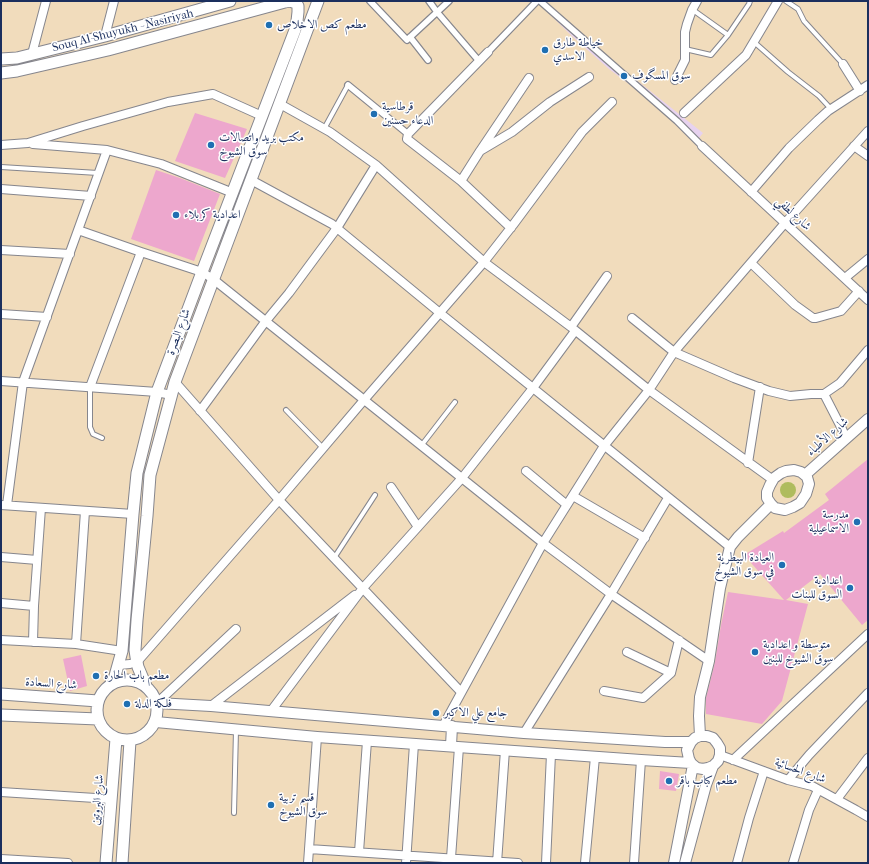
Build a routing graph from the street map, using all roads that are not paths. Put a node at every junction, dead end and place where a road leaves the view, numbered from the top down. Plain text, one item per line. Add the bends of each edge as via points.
1 (46, 1) edge
2 (114, 1) edge
3 (230, 1) edge
4 (318, 1) edge
5 (370, 1) edge
6 (429, 1) edge
7 (449, 1) edge
8 (536, 1) edge
9 (540, 1) edge
10 (697, 1) edge
11 (750, 1) edge
12 (786, 1) edge
13 (295, 2) edge
14 (776, 2) edge
15 (692, 10) junction
16 (437, 12) junction
17 (728, 35) junction
18 (105, 36) junction
19 (410, 37) junction
20 (753, 42) junction
21 (685, 49) junction
22 (488, 52) joint
23 (32, 54) junction
24 (1, 60) edge
25 (428, 60) dead end
26 (479, 61) junction
27 (843, 64) joint
28 (1, 73) edge
29 (589, 77) dead end
30 (529, 78) dead end
31 (675, 80) dead end
32 (348, 85) joint
33 (868, 85) edge
34 (860, 91) junction
35 (612, 102) dead end
36 (280, 104) junction
37 (831, 109) junction
38 (684, 113) dead end
39 (262, 116) junction
40 (324, 129) junction
41 (868, 131) edge
42 (408, 134) junction
43 (28, 143) junction
44 (1, 145) edge
45 (702, 146) joint
46 (854, 146) junction
47 (108, 150) junction
48 (480, 151) junction
49 (868, 156) edge
50 (376, 166) junction
51 (1, 167) edge
52 (99, 174) junction
53 (251, 180) junction
54 (461, 181) junction
55 (1, 189) edge
56 (751, 192) junction
57 (233, 193) junction
58 (91, 196) junction
59 (785, 223) junction
60 (337, 228) junction
61 (511, 228) junction
62 (78, 230) junction
63 (1, 250) edge
64 (140, 252) junction
65 (70, 254) junction
66 (868, 259) edge
67 (484, 262) junction
68 (751, 263) junction
69 (202, 272) junction
70 (607, 276) dead end
71 (844, 278) junction
72 (213, 279) junction
73 (858, 291) junction
74 (868, 300) edge
75 (440, 313) junction
76 (1, 314) edge
77 (47, 317) junction
78 (632, 318) dead end
79 (265, 322) junction
80 (573, 329) junction
81 (868, 350) edge
82 (674, 352) junction
83 (1, 381) edge
84 (23, 382) junction
85 (175, 382) junction
86 (90, 387) junction
87 (760, 387) junction
88 (533, 388) junction
89 (649, 390) junction
90 (157, 392) junction
91 (824, 394) junction
92 (171, 395) junction
93 (364, 400) junction
94 (455, 402) dead end
95 (286, 410) dead end
96 (200, 411) junction
97 (868, 419) edge
98 (102, 438) dead end
99 (846, 438) junction
100 (422, 446) junction
101 (604, 446) junction
102 (323, 448) junction
103 (748, 463) junction
104 (526, 471) dead end
105 (805, 475) junction
106 (462, 478) junction
107 (773, 480) junction
108 (391, 487) dead end
109 (375, 495) dead end
110 (572, 496) junction
111 (668, 498) junction
112 (279, 500) junction
113 (771, 504) junction
114 (4, 505) edge
115 (567, 505) junction
116 (41, 508) junction
117 (86, 511) junction
118 (133, 514) junction
119 (418, 527) junction
120 (645, 538) junction
121 (543, 543) junction
122 (730, 547) junction
123 (1, 557) edge
124 (334, 558) junction
125 (37, 560) junction
126 (363, 588) junction
127 (612, 594) junction
128 (1, 603) edge
129 (34, 606) junction
130 (236, 629) dead end
131 (868, 634) edge
132 (1, 640) edge
133 (679, 640) junction
134 (33, 642) junction
135 (76, 644) junction
136 (122, 651) junction
137 (627, 652) dead end
138 (709, 661) junction
139 (137, 662) junction
140 (119, 664) junction
141 (671, 673) junction
142 (113, 683) junction
143 (146, 686) junction
144 (604, 691) dead end
145 (461, 692) junction
146 (868, 693) edge
147 (1, 694) edge
148 (98, 701) junction
149 (157, 702) junction
150 (211, 706) junction
151 (271, 711) junction
152 (1, 715) edge
153 (98, 720) junction
154 (156, 722) junction
155 (448, 726) junction
156 (236, 730) junction
157 (524, 732) junction
158 (700, 736) junction
159 (317, 737) junction
160 (116, 739) junction
161 (367, 740) junction
162 (130, 741) junction
163 (690, 742) junction
164 (414, 744) junction
165 (455, 747) junction
166 (505, 750) junction
167 (551, 754) junction
168 (720, 755) junction
169 (595, 757) junction
170 (868, 758) edge
171 (641, 760) junction
172 (733, 760) junction
173 (692, 764) junction
174 (713, 766) junction
175 (764, 771) junction
176 (788, 780) junction
177 (818, 790) junction
178 (1, 792) edge
179 (111, 799) junction
180 (837, 799) junction
181 (234, 813) dead end
182 (868, 817) edge
183 (309, 849) junction
184 (359, 852) junction
185 (451, 858) junction
186 (1, 859) edge
187 (407, 859) edge
188 (497, 862) edge
189 (68, 863) edge
190 (106, 863) edge
191 (122, 863) edge
192 (308, 863) edge
193 (518, 863) edge
194 (546, 863) edge
195 (585, 863) edge
196 (634, 863) edge
197 (674, 863) edge
198 (685, 863) edge
199 (737, 863) edge
200 (795, 863) edge

1 - 23 street
2 - 18 street
3 - 18 main road, Souq Al-Shuyukh - Nasiriyah
4 - 13 main road, Souq Al-Shuyukh - Nasiriyah via 306,7
4 - 36 main road, شارع البصرة
5 - 19 street via 407,40
6 - 16 street
7 - 16 street
8 - 22 street
9 - 45 street via 677,120
10 - 15 street
11 - 17 lane
12 - 27 lane via 798,9 804,21
13 - 28 main road, Souq Al-Shuyukh - Nasiriyah via 277,4 108,50
13 - 39 main road, شارع البصرة via 297,21
14 - 20 street
15 - 17 lane
15 - 21 street via 685,32
16 - 19 street
16 - 26 street
17 - 21 lane via 711,55
18 - 23 main road, Souq Al-Shuyukh - Nasiriyah
19 - 25 street
20 - 37 lane via 819,96
20 - 38 street via 746,55
21 - 31 street via 685,60
22 - 26 street
23 - 24 main road, Souq Al-Shuyukh - Nasiriyah
26 - 42 street
27 - 34 street
29 - 48 street via 550,102 512,132
30 - 48 street
32 - 40 lane
32 - 42 street
33 - 34 street
34 - 37 street
35 - 61 street via 582,132
36 - 40 street
36 - 53 main road, شارع البصرة
37 - 56 street via 789,148
39 - 43 street via 213,94 168,102
39 - 57 main road, شارع البصرة
40 - 50 street
41 - 46 street
42 - 54 street via 407,139
43 - 44 street
43 - 47 street
45 - 56 street, شارع لطفي
46 - 49 street
46 - 59 street
47 - 52 street
47 - 57 street via 161,164
48 - 54 street
50 - 60 street
50 - 67 street
51 - 52 lane
52 - 58 street
53 - 60 street
53 - 72 main road, شارع البصرة
54 - 61 street
55 - 58 street
56 - 59 street, شارع لطفي
57 - 69 main road, شارع البصرة
58 - 62 street
59 - 68 street
59 - 71 street, شارع لطفي
60 - 75 street
60 - 79 street
61 - 67 street
62 - 64 street
62 - 65 street
63 - 65 street
64 - 69 street
64 - 86 street
65 - 77 street
66 - 71 street
67 - 75 street
67 - 80 street
68 - 73 street via 795,305 813,318 840,312
68 - 82 street
69 - 72 street
69 - 90 main road, شارع البصرة
70 - 80 street
71 - 73 street, شارع لطفي
72 - 79 street
72 - 85 main road, شارع البصرة
73 - 74 street, شارع لطفي
75 - 88 street
75 - 93 street
76 - 77 street
77 - 84 street
78 - 82 street
79 - 93 street
79 - 96 street
80 - 88 street
80 - 89 street
81 - 91 street via 840,383
82 - 87 street
82 - 89 street
83 - 84 street
84 - 86 street
84 - 114 street
85 - 92 main road, شارع البصرة
85 - 96 street
86 - 90 street
86 - 98 lane via 90,427 92,434
87 - 91 street via 790,396
87 - 103 street
88 - 101 street
88 - 106 street
89 - 101 street
89 - 103 street
90 - 92 street
90 - 118 main road, شارع البصرة via 137,473
91 - 99 street
92 - 139 main road, شارع البصرة via 150,475 137,620
93 - 100 street
93 - 102 street
94 - 100 lane
95 - 102 lane
96 - 112 street
97 - 99 street, شارع الأطباء
99 - 105 street, شارع الأطباء
100 - 106 street
101 - 110 street
101 - 111 street
102 - 112 street
103 - 107 street
104 - 115 street
105 - 107 street via 799,470 788,470
105 - 113 street via 809,487 800,503 785,510 777,509
106 - 119 street
106 - 121 street
107 - 113 street via 767,492
108 - 119 street
109 - 124 lane
110 - 115 street
110 - 120 street
111 - 120 street
111 - 122 street
112 - 124 street
112 - 139 street
113 - 122 street
114 - 116 street
115 - 121 street
116 - 117 street
116 - 125 street
117 - 118 street
117 - 135 street
118 - 136 main road, شارع البصرة
119 - 126 street
120 - 127 street
121 - 127 street
121 - 145 street
122 - 138 street via 720,588
123 - 125 street
124 - 126 street
125 - 129 street
126 - 145 street
126 - 150 street
126 - 151 street
127 - 133 street
127 - 157 street
128 - 129 street
129 - 134 street
130 - 149 street
131 - 172 street
132 - 134 street
133 - 138 street
133 - 141 street
134 - 135 street
135 - 136 street
136 - 140 main road, شارع البصرة
137 - 141 street
138 - 158 street via 700,698
139 - 140 street
139 - 143 main road, شارع البصرة
140 - 142 main road, شارع البصرة
141 - 144 street via 643,698
142 - 143 main road via 130,680
142 - 148 main road
143 - 149 main road
145 - 155 street
146 - 176 street via 809,754
147 - 148 main road, شارع السعادة
148 - 153 main road
149 - 150 street
149 - 154 main road
150 - 151 street
151 - 155 street
152 - 153 main road
153 - 160 main road via 102,728
154 - 156 street
154 - 162 main road via 146,735
155 - 157 street
155 - 165 street
156 - 159 street
156 - 181 lane
157 - 163 street
158 - 163 street
158 - 168 street via 713,738 720,748
159 - 161 street
159 - 183 street
160 - 162 main road
160 - 179 main road, شارع البروتين
161 - 164 street
161 - 184 street
162 - 191 main road
163 - 173 street via 687,755
164 - 165 street
164 - 187 street
165 - 166 street
165 - 185 street
166 - 167 street
166 - 188 street
167 - 169 street
167 - 194 street
168 - 172 street, شارع الحسائية
168 - 174 street
169 - 171 street
169 - 195 street
170 - 180 street
171 - 173 street
171 - 196 street
172 - 175 street, شارع الحسائية
173 - 174 street via 703,769
173 - 197 street
174 - 198 street
175 - 176 street, شارع الحسائية
175 - 199 street
176 - 177 street, شارع الحسائية
177 - 180 street, شارع الحسائية
177 - 200 street via 809,810
178 - 179 street
179 - 190 main road, شارع البروتين
180 - 182 street, شارع الحسائية
183 - 184 street
183 - 192 street
184 - 187 street
185 - 187 street
185 - 188 street
186 - 189 street
188 - 193 street

